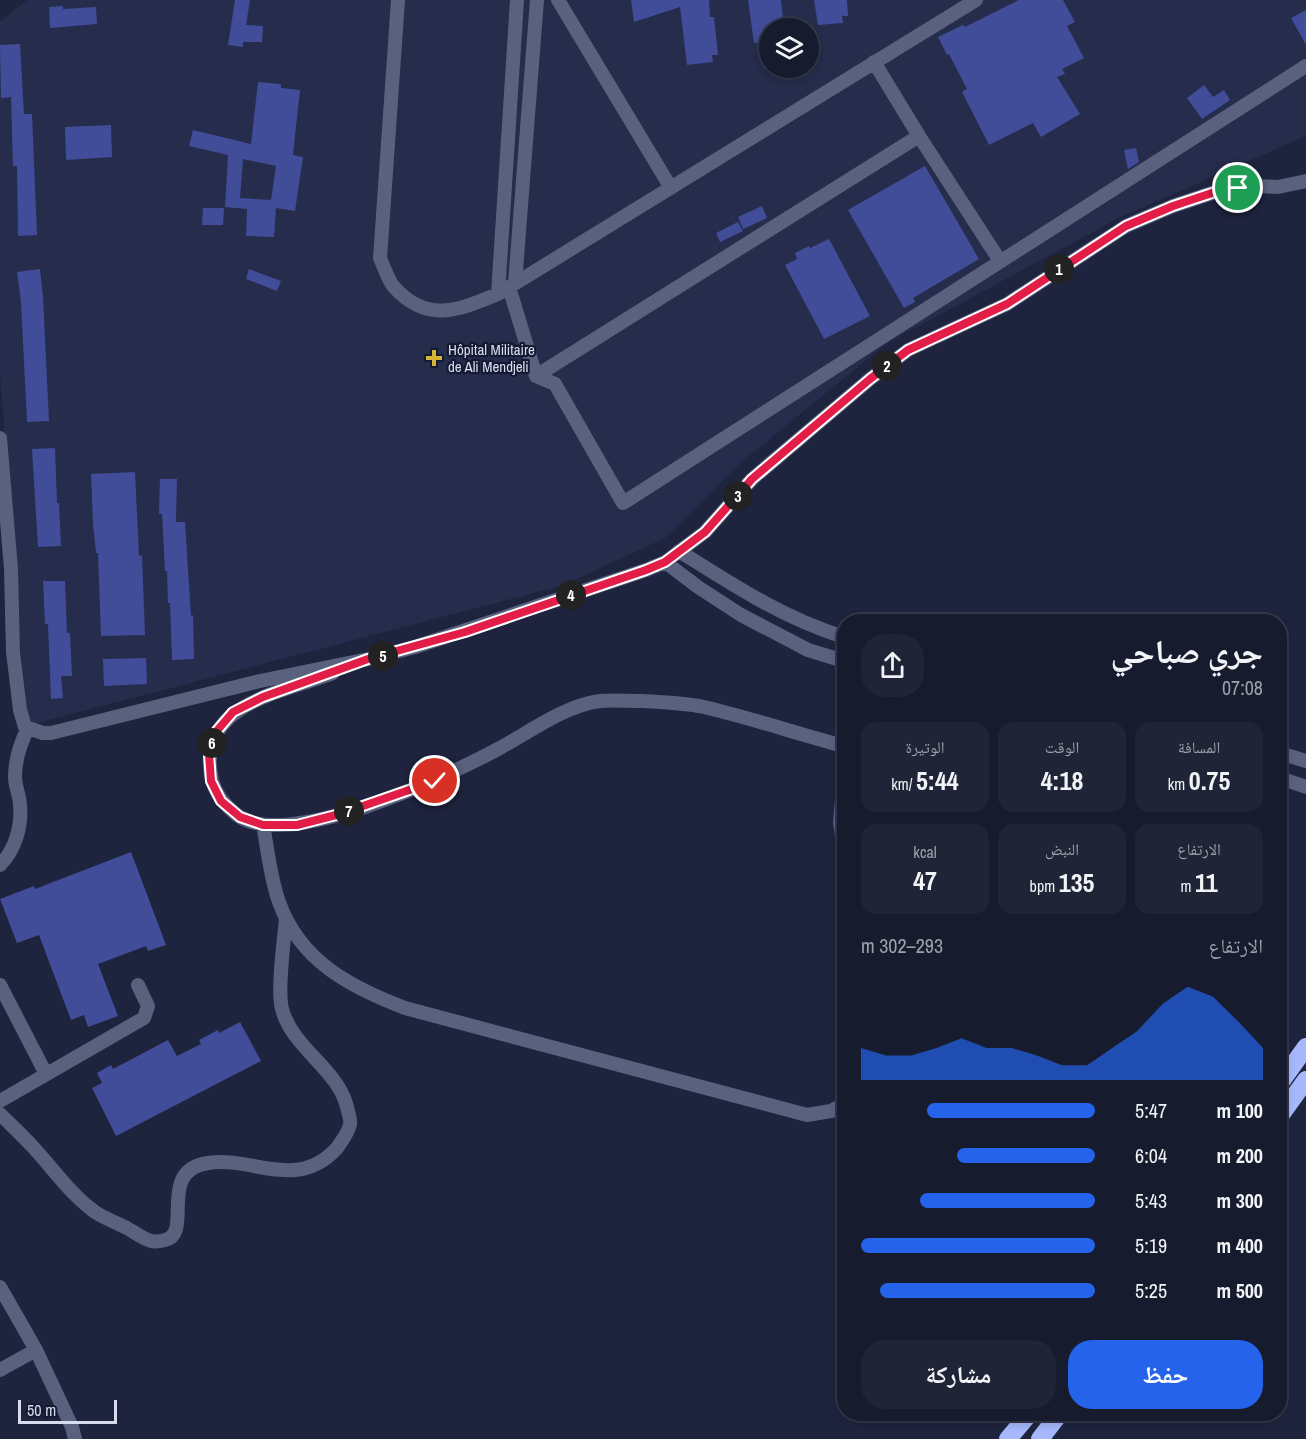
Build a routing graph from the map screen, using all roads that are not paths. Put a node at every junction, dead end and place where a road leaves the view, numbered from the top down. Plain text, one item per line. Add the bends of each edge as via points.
1 (398, 0) edge
2 (517, 0) edge
3 (537, 0) edge
4 (558, 0) edge
5 (976, 0) edge
6 (874, 62) junction
7 (1306, 66) edge
8 (919, 136) junction
9 (1306, 181) edge
10 (671, 188) junction
11 (1000, 261) junction
12 (507, 288) junction
13 (536, 376) junction
14 (0, 438) edge
15 (679, 551) junction
16 (665, 562) junction
17 (837, 635) edge
18 (7, 655) edge
19 (368, 659) junction
20 (837, 659) edge
21 (28, 728) junction
22 (837, 744) edge
23 (1287, 755) edge
24 (1306, 761) edge
25 (1287, 780) edge
26 (1306, 787) edge
27 (263, 825) junction
28 (2, 862) edge
29 (286, 919) junction
30 (138, 985) dead end
31 (0, 986) edge
32 (1306, 1047) edge
33 (1287, 1073) edge
34 (46, 1074) junction
35 (1306, 1080) edge
36 (0, 1101) edge
37 (1287, 1106) edge
38 (837, 1108) edge
39 (0, 1114) edge
40 (0, 1287) edge
41 (36, 1350) junction
42 (0, 1370) edge
43 (1023, 1421) edge
44 (1054, 1421) edge
45 (75, 1439) edge
46 (1008, 1439) edge
47 (1040, 1439) edge

1 - 12 street via 380,258 393,287 420,308 442,312 468,306
2 - 12 street
3 - 12 street
4 - 10 street
5 - 6 street
6 - 8 street
6 - 10 street
7 - 11 street
8 - 11 street
8 - 13 street
9 - 15 street via 1218,191 1173,206 1126,226 1007,304 908,350 752,479 705,532
10 - 12 street
11 - 13 street via 623,503 555,384
12 - 13 street
14 - 18 street via 11,569
15 - 16 street
15 - 17 street via 757,601
16 - 19 street via 465,632
16 - 20 street via 741,615 808,650
18 - 21 street via 23,723
19 - 21 street via 260,681 51,733
19 - 27 street via 263,697 233,712 215,733 209,754 211,781 221,801 240,817
21 - 28 street via 20,744 15,779 20,804 16,840
22 - 27 street via 703,707 670,702 599,701 559,715 435,781 329,817 297,825
23 - 24 street
25 - 26 street
27 - 29 street via 272,879
29 - 38 street via 301,943 346,982 405,1008 807,1114
29 - 39 street via 282,1009 293,1035 326,1069 347,1107 350,1124 329,1156 306,1168 286,1172 229,1163 196,1166 186,1173 178,1189 175,1234 169,1239 151,1241 95,1212
30 - 34 street via 148,1006 144,1018
31 - 34 street
32 - 33 highway
34 - 36 street
35 - 37 highway
40 - 41 street
41 - 42 street
41 - 45 street
43 - 46 highway
44 - 47 highway

